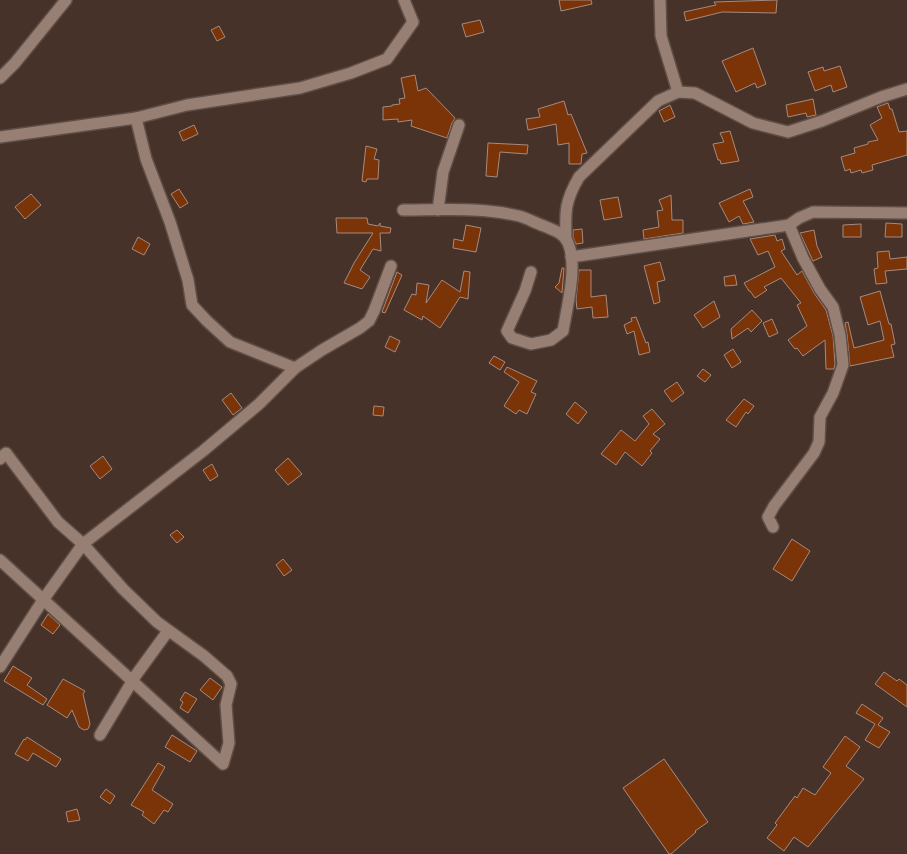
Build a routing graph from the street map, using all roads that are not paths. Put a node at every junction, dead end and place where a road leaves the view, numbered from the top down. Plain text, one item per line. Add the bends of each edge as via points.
1 (66, 0) edge
2 (404, 0) edge
3 (660, 0) edge
4 (0, 78) edge
5 (907, 89) edge
6 (678, 92) junction
7 (136, 118) junction
8 (458, 125) dead end
9 (0, 137) edge
10 (403, 210) dead end
11 (438, 210) junction
12 (907, 214) edge
13 (790, 225) junction
14 (566, 239) junction
15 (571, 257) junction
16 (391, 266) dead end
17 (531, 272) dead end
18 (294, 368) junction
19 (2, 453) edge
20 (773, 526) dead end
21 (83, 544) junction
22 (0, 560) edge
23 (43, 600) junction
24 (168, 631) junction
25 (0, 667) edge
26 (132, 681) junction
27 (100, 735) dead end

1 - 4 street
2 - 7 street via 413,22 387,59 300,88 187,105
3 - 6 street via 661,36
5 - 6 street via 788,132 753,123 695,93
6 - 14 street via 658,101 579,177 565,209
7 - 9 street
7 - 18 street via 146,159 188,280 192,305 230,342
8 - 11 street via 444,172
10 - 11 street
11 - 14 street via 497,212 521,217 558,232
12 - 13 street via 813,212
13 - 15 street
13 - 20 street via 807,266 833,307 843,365 820,417 819,442 807,465 774,506 768,517
14 - 15 street
15 - 17 street via 571,284 562,331 551,340 531,344 512,338 507,331
16 - 18 street via 369,321
18 - 21 street via 259,404 203,451
19 - 21 street via 58,522
21 - 23 street
21 - 24 street via 123,589
22 - 23 street
23 - 25 street
23 - 26 street
24 - 26 street
24 - 26 street via 228,676 229,744 223,764
26 - 27 street

